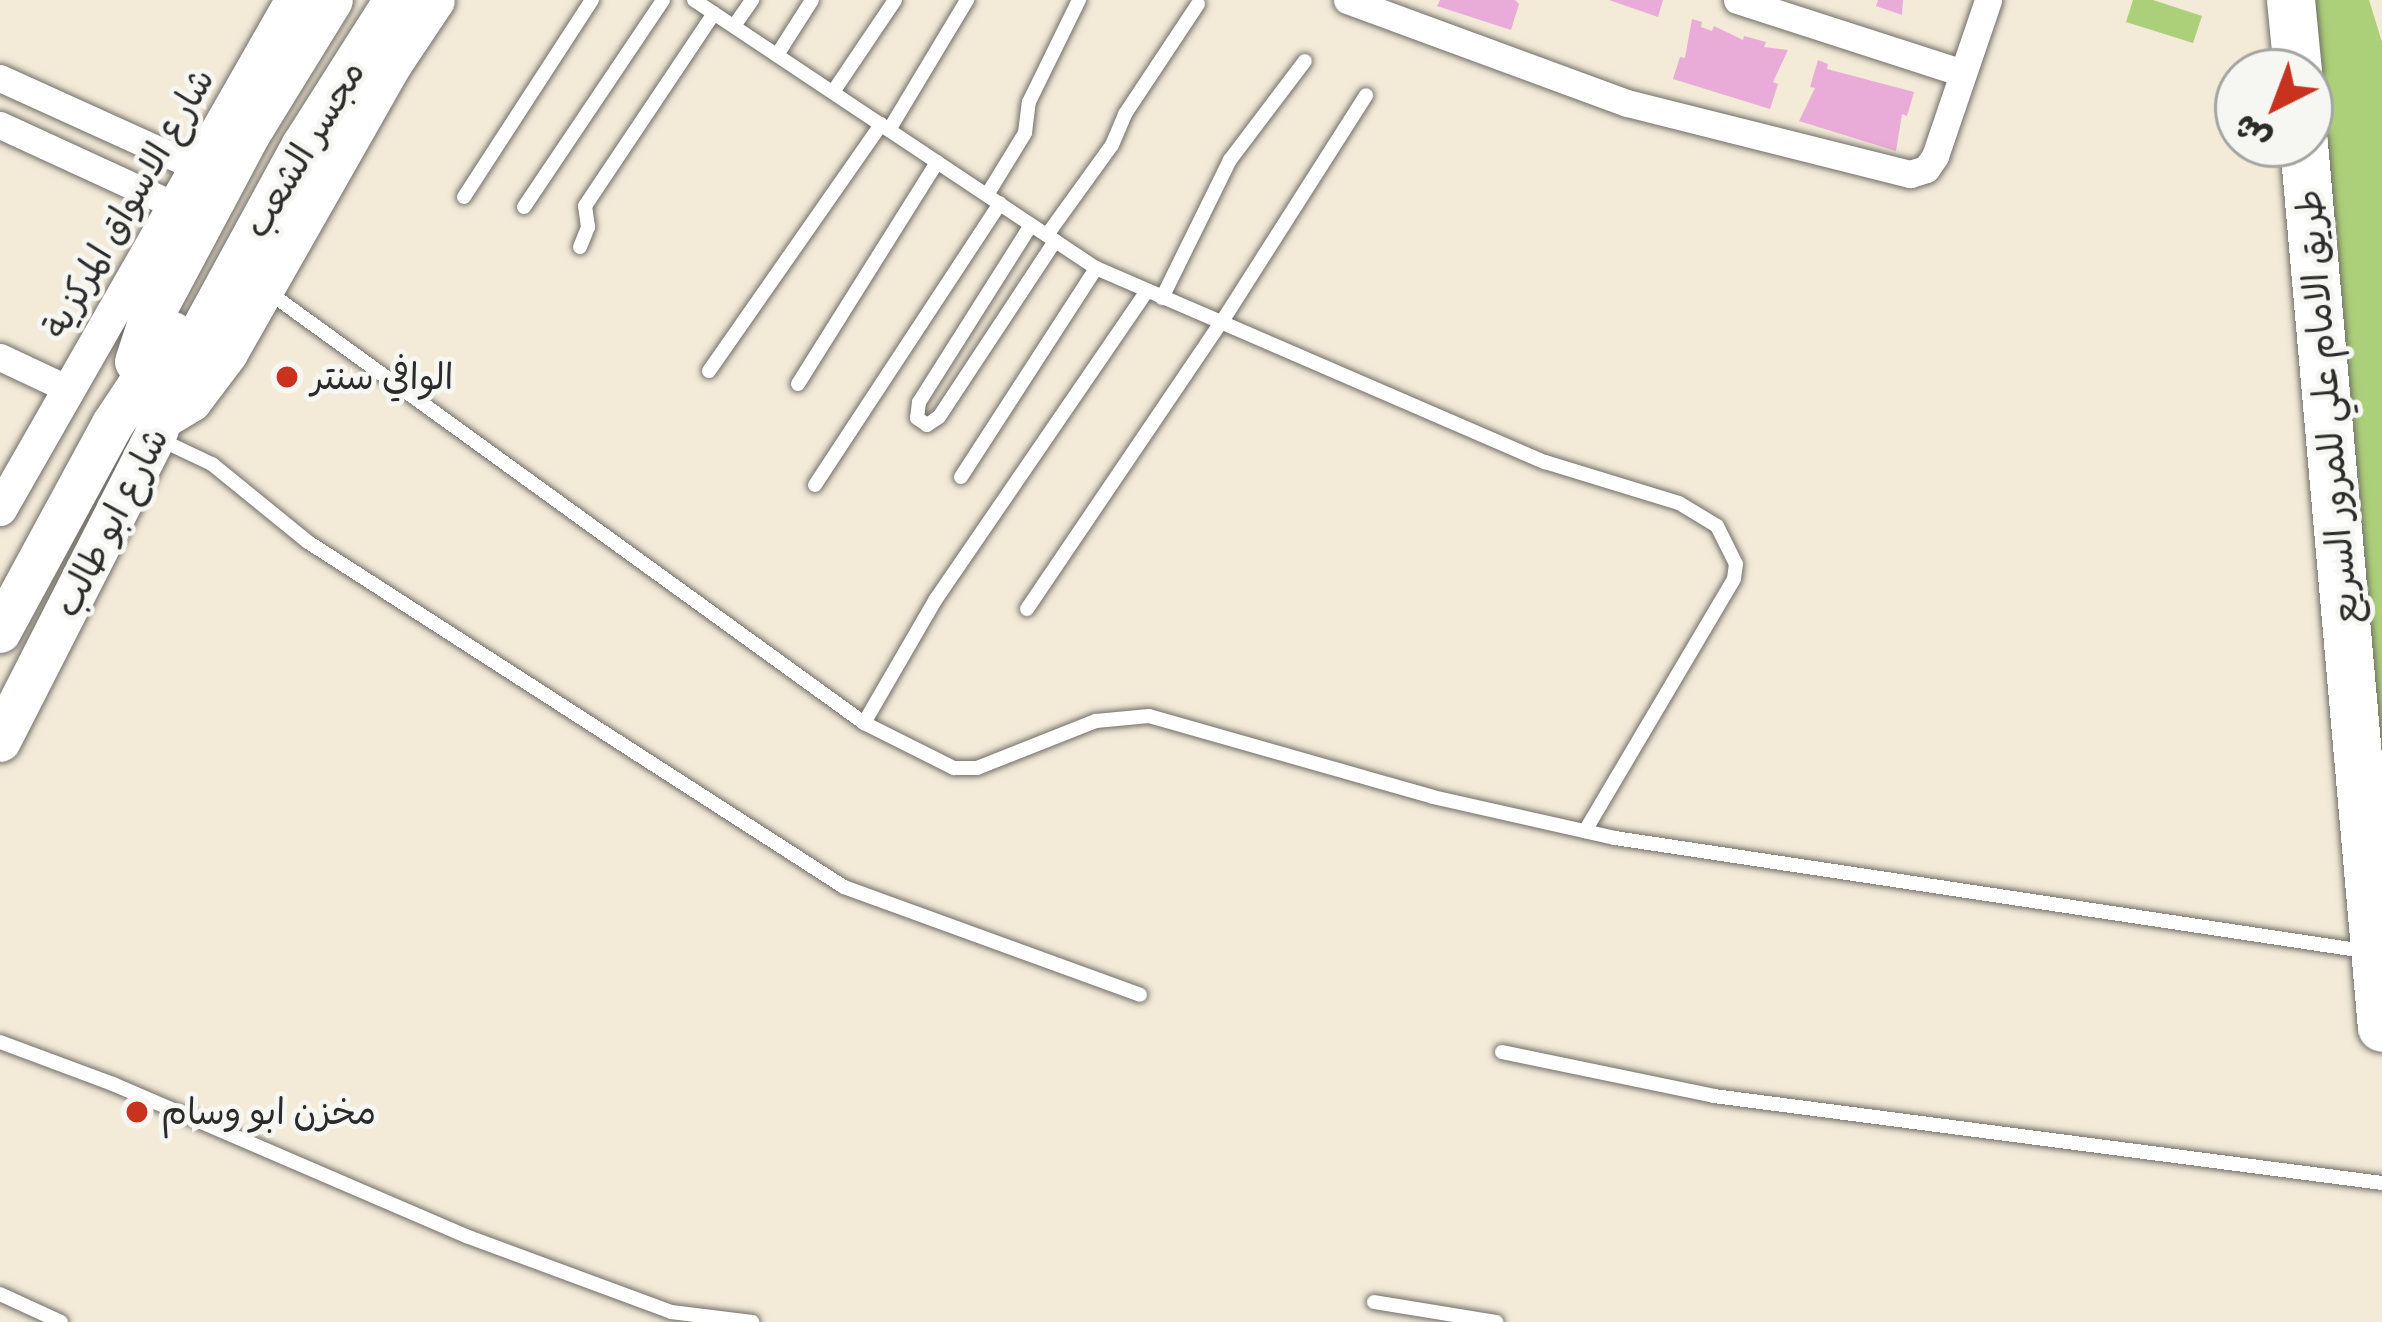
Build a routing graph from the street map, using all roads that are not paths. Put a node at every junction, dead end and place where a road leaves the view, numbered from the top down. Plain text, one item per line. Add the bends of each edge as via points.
1 (291, 0) edge
2 (332, 0) edge
3 (366, 0) edge
4 (394, 0) edge
5 (434, 0) edge
6 (592, 0) edge
7 (664, 0) edge
8 (694, 0) edge
9 (752, 0) edge
10 (812, 0) edge
11 (895, 0) edge
12 (967, 0) edge
13 (1079, 0) edge
14 (1347, 0) edge
15 (1737, 0) edge
16 (1988, 0) edge
17 (1198, 4) dead end
18 (2284, 6) edge
19 (714, 14) junction
20 (734, 26) junction
21 (2293, 48) edge
22 (777, 56) junction
23 (1305, 62) dead end
24 (1963, 73) junction
25 (0, 78) edge
26 (832, 92) junction
27 (1366, 95) dead end
28 (0, 124) edge
29 (885, 127) junction
30 (937, 162) junction
31 (194, 166) junction
32 (2306, 168) edge
33 (464, 197) dead end
34 (993, 199) junction
35 (172, 204) junction
36 (524, 207) dead end
37 (1031, 225) junction
38 (1051, 238) junction
39 (580, 247) dead end
40 (1096, 268) junction
41 (266, 290) junction
42 (1147, 291) junction
43 (207, 295) junction
44 (1162, 298) junction
45 (1221, 323) junction
46 (0, 358) edge
47 (709, 371) dead end
48 (798, 383) dead end
49 (66, 388) junction
50 (151, 415) junction
51 (961, 477) dead end
52 (814, 485) dead end
53 (0, 509) edge
54 (1027, 609) dead end
55 (0, 632) edge
56 (864, 723) junction
57 (0, 741) edge
58 (1585, 831) junction
59 (2375, 952) junction
60 (1140, 995) dead end
61 (2382, 1028) edge
62 (0, 1042) edge
63 (1502, 1052) dead end
64 (2382, 1183) edge
65 (0, 1294) edge
66 (1374, 1302) dead end
67 (61, 1322) edge
68 (752, 1322) edge
69 (1496, 1322) edge

1 - 31 street, شارع الاسواق المركزية
2 - 50 highway via 148,325
3 - 43 highway, مجسر الشعب via 283,132
4 - 43 highway, مجسر الشعب
5 - 41 highway
6 - 33 lane
7 - 36 lane
8 - 19 lane
9 - 20 lane
10 - 22 lane
11 - 26 lane
12 - 29 lane
13 - 34 lane
14 - 24 street via 1627,103 1910,174 1932,163
15 - 24 street
16 - 24 street
17 - 38 lane
18 - 21 highway
19 - 20 lane
19 - 39 lane via 586,206
20 - 22 lane
22 - 26 lane
23 - 44 lane via 1230,160
25 - 31 street
26 - 29 lane
27 - 45 lane
28 - 35 street
29 - 30 lane
29 - 47 lane
30 - 34 lane
30 - 48 lane
31 - 35 street, شارع الاسواق المركزية
32 - 59 highway, طريق الامام علي للمرور السريع
34 - 37 lane
34 - 52 lane
35 - 49 street, شارع الاسواق المركزية
37 - 38 lane
37 - 38 lane via 919,402 917,418 927,425 939,418
38 - 40 lane
40 - 42 lane
40 - 51 lane
41 - 50 highway via 191,400
41 - 56 lane
42 - 44 lane
42 - 56 lane via 936,599
43 - 50 highway, شارع ابو طالب via 157,364
44 - 45 lane
45 - 54 lane
45 - 58 lane via 1545,462 1679,503 1717,526 1736,564 1734,579
46 - 49 street
49 - 53 street, شارع الاسواق المركزية
50 - 55 highway, شارع ابو طالب
50 - 57 highway, شارع ابو طالب
50 - 60 lane via 308,542 844,887
56 - 58 lane via 954,769 977,768 1096,721 1149,716
58 - 59 lane
59 - 61 highway, طريق الامام علي للمرور السريع
62 - 68 lane via 466,1236 671,1312
63 - 64 lane via 1714,1096
65 - 67 lane
66 - 69 lane

